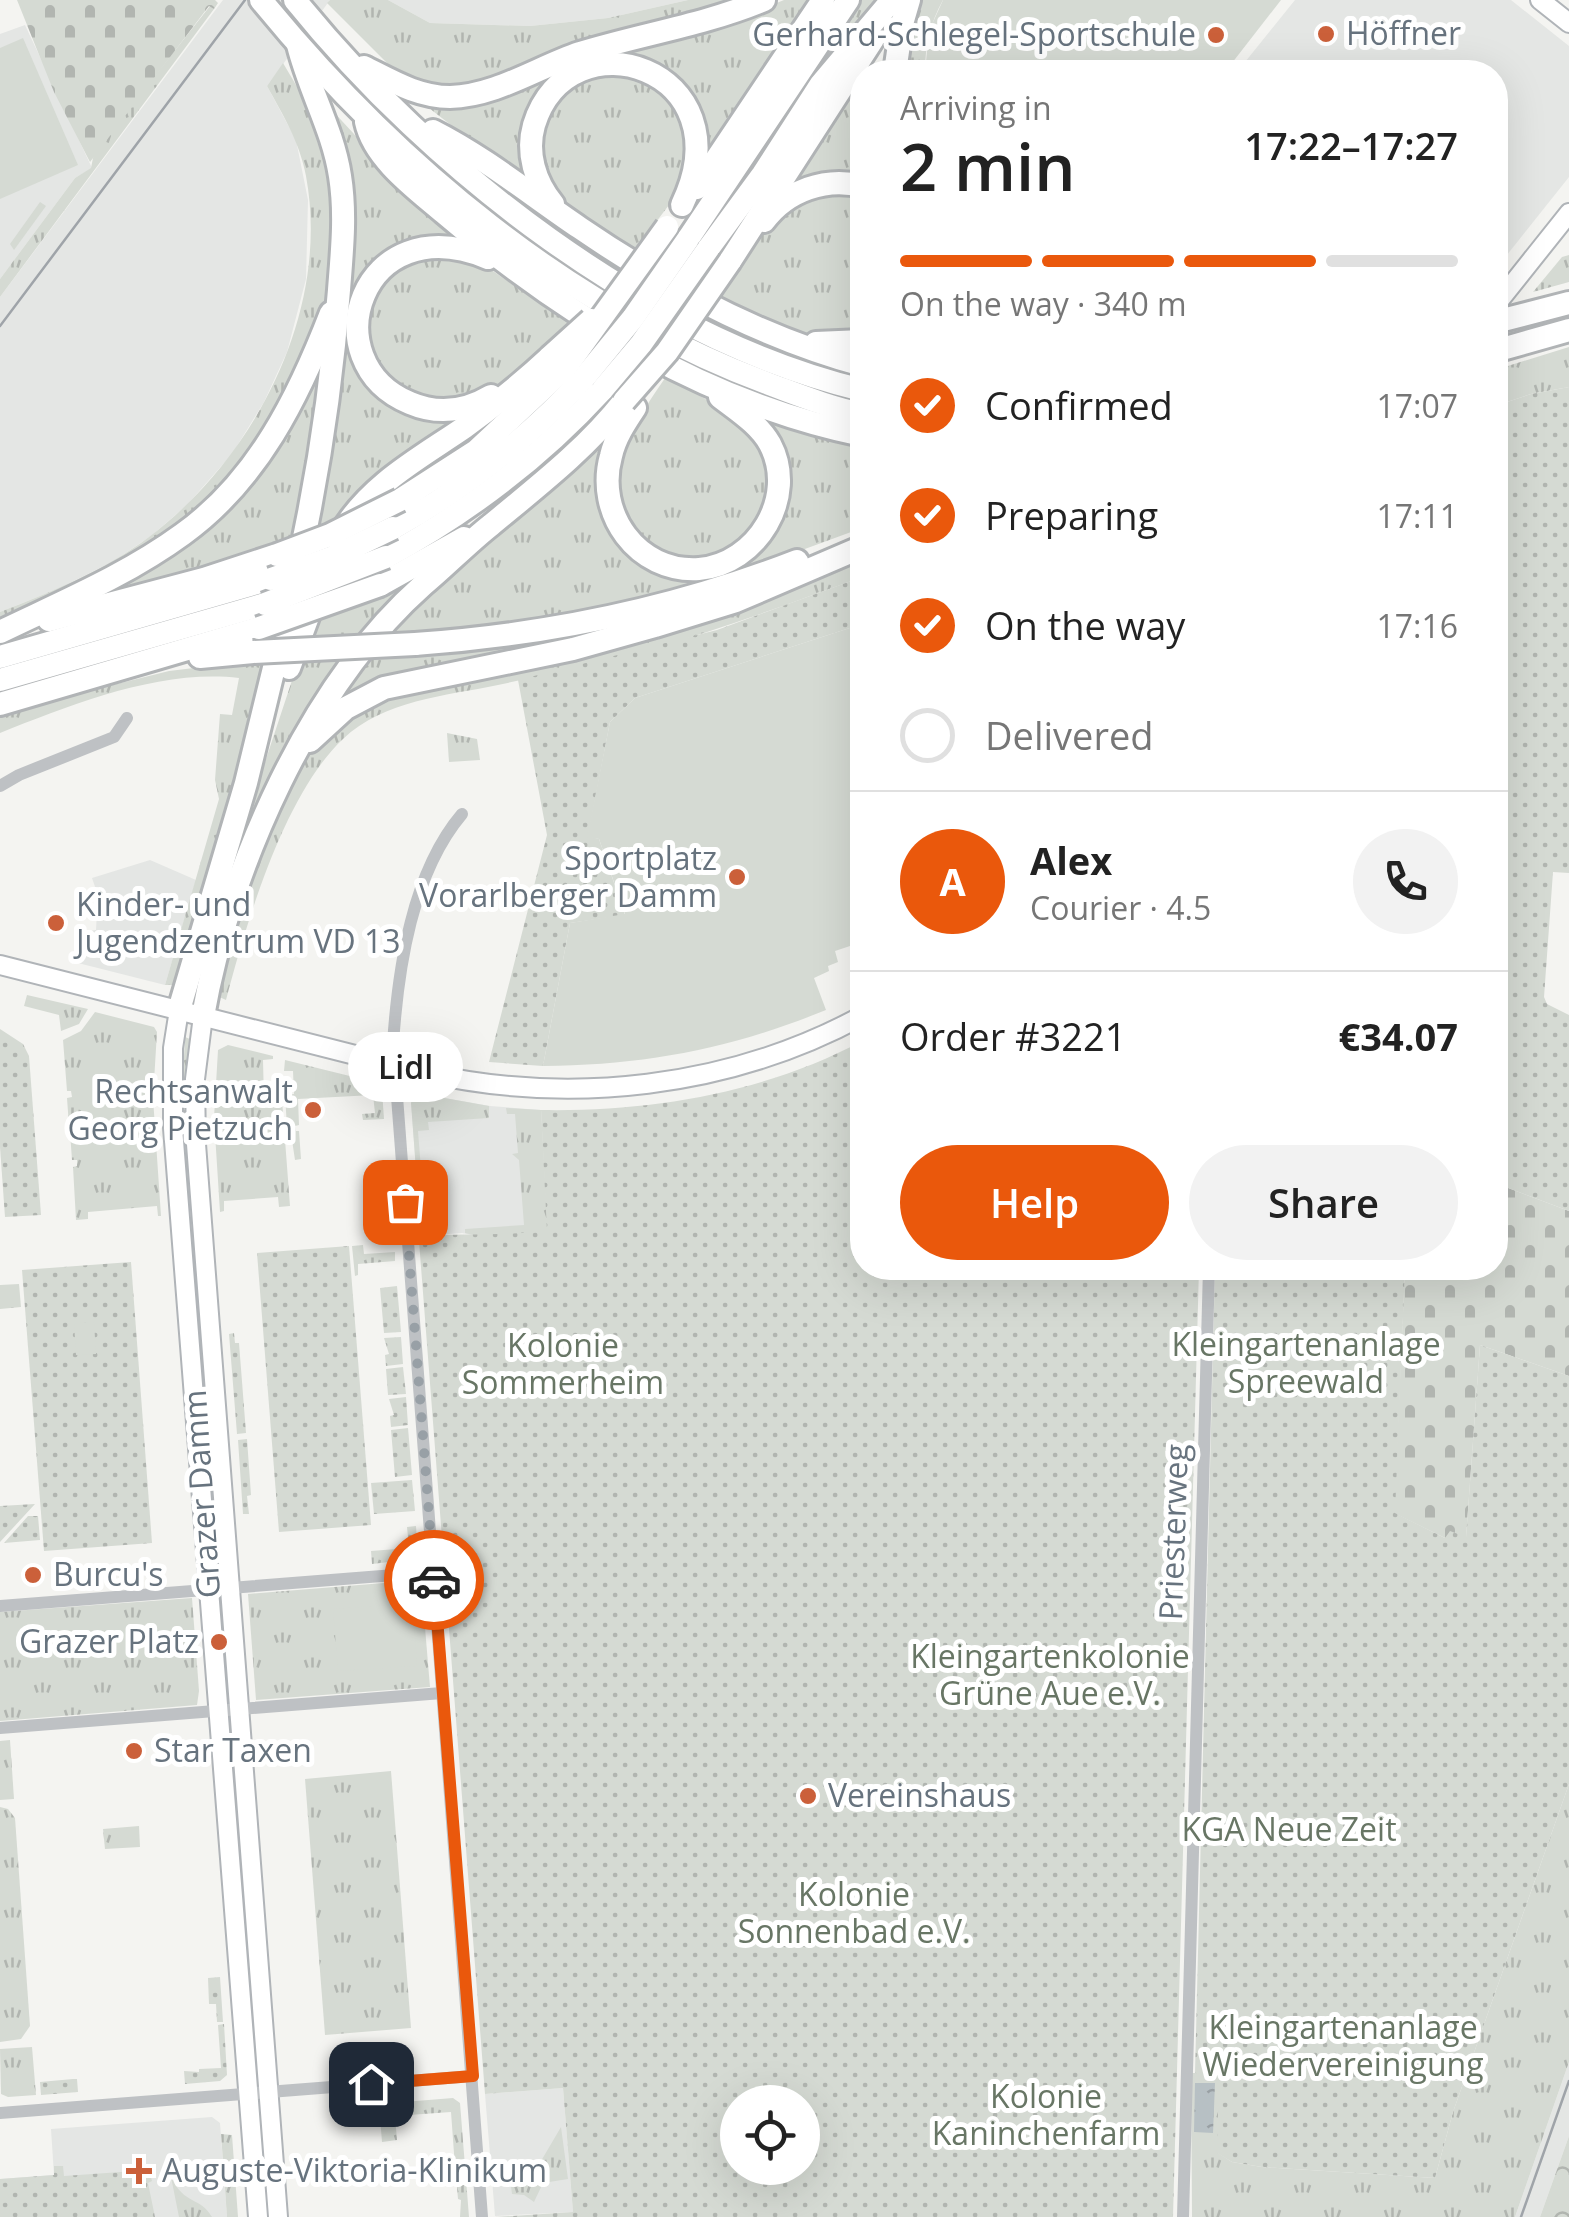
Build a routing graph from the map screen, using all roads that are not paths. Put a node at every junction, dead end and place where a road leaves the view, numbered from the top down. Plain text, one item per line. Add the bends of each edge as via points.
1 (261, 0) edge
2 (295, 0) edge
3 (764, 0) edge
4 (823, 0) edge
5 (848, 0) edge
6 (893, 0) edge
7 (910, 0) edge
8 (1540, 0) edge
9 (1569, 23) edge
10 (298, 46) junction
11 (344, 56) junction
12 (861, 60) edge
13 (897, 60) edge
14 (850, 77) edge
15 (364, 114) junction
16 (404, 116) junction
17 (850, 184) edge
18 (682, 205) junction
19 (1569, 212) edge
20 (578, 226) junction
21 (698, 244) junction
22 (731, 259) junction
23 (518, 272) junction
24 (1508, 290) edge
25 (339, 291) junction
26 (1564, 302) edge
27 (1508, 318) edge
28 (1569, 330) edge
29 (794, 340) junction
30 (850, 342) edge
31 (1508, 347) edge
32 (850, 360) edge
33 (568, 372) junction
34 (698, 379) junction
35 (850, 386) edge
36 (629, 405) junction
37 (850, 410) edge
38 (850, 432) edge
39 (487, 528) junction
40 (850, 540) edge
41 (850, 552) edge
42 (0, 632) edge
43 (0, 657) edge
44 (156, 660) junction
45 (0, 680) edge
46 (0, 704) edge
47 (128, 718) dead end
48 (297, 755) junction
49 (246, 783) junction
50 (0, 786) edge
51 (462, 814) dead end
52 (0, 965) edge
53 (179, 1010) junction
54 (203, 1016) junction
55 (850, 1021) edge
56 (395, 1065) junction
57 (201, 1219) junction
58 (180, 1220) junction
59 (1209, 1280) edge
60 (434, 1572) junction
61 (230, 1588) junction
62 (210, 1590) junction
63 (0, 1606) edge
64 (442, 1693) junction
65 (239, 1710) junction
66 (219, 1711) junction
67 (0, 1728) edge
68 (473, 2076) junction
69 (269, 2092) junction
70 (248, 2094) junction
71 (0, 2113) edge
72 (258, 2217) edge
73 (278, 2217) edge
74 (482, 2217) edge
75 (1183, 2217) edge

1 - 10 highway
2 - 11 highway
3 - 11 highway via 462,96 416,92
4 - 18 highway
5 - 21 highway
6 - 12 highway
6 - 21 highway via 821,84 763,174
7 - 13 highway
8 - 9 main road
10 - 15 highway
10 - 25 highway via 338,164 344,224
11 - 16 highway
14 - 22 highway
15 - 23 highway via 373,141 396,168
15 - 37 highway via 487,222 631,321 716,364
16 - 20 highway via 474,152
16 - 35 highway via 505,204 642,300 727,343
17 - 22 highway via 810,187 793,196
18 - 20 highway via 698,149 684,102 642,69 597,66 550,94 531,144 543,191
18 - 33 highway, bridge
19 - 24 main road
20 - 29 highway via 672,287
21 - 33 highway, bridge via 633,318
22 - 36 highway, bridge via 662,367
23 - 33 highway via 460,247 432,245 390,261 369,285 358,316 366,364 385,389 434,410 462,409
23 - 34 highway via 613,336
25 - 42 highway via 293,402 231,490 154,553
25 - 49 highway via 306,527
26 - 27 highway
28 - 31 highway
29 - 30 highway
29 - 32 highway
33 - 42 highway, bridge via 476,450 330,535 204,579
33 - 43 highway, bridge via 539,424 485,470 393,528 271,580
33 - 45 highway, bridge via 571,424 496,488 386,557 265,604
33 - 49 highway via 468,425 379,487 349,520
34 - 36 highway via 762,434 778,470 767,526 730,560 674,567 640,551 620,529 609,502 608,473
34 - 38 highway
36 - 39 highway
39 - 44 highway, bridge via 380,585
39 - 48 highway via 390,616 313,718
40 - 44 highway, bridge via 656,605 528,632
41 - 48 highway via 736,601 641,630 384,688 338,714
44 - 46 highway
47 - 50 street via 114,737
48 - 54 highway via 238,889
49 - 53 highway
51 - 56 street via 436,849 416,913 393,1040
52 - 53 main road
53 - 54 main road
53 - 58 main road, Grazer Damm via 172,1102
54 - 56 main road
54 - 57 main road, Grazer Damm via 194,1102
55 - 56 main road via 768,1056 638,1085 501,1086
56 - 60 street
57 - 58 main road
57 - 61 main road, Grazer Damm
58 - 62 main road, Grazer Damm
59 - 75 street, Priesterweg
60 - 61 street
60 - 64 street
61 - 62 street
61 - 65 main road, Grazer Damm
62 - 63 street
62 - 66 main road, Grazer Damm
64 - 65 street
64 - 68 street
65 - 66 street
65 - 69 main road, Grazer Damm
66 - 67 street
66 - 70 main road, Grazer Damm
68 - 69 street
68 - 74 street
69 - 70 street
69 - 73 main road, Grazer Damm
70 - 71 street
70 - 72 main road, Grazer Damm

